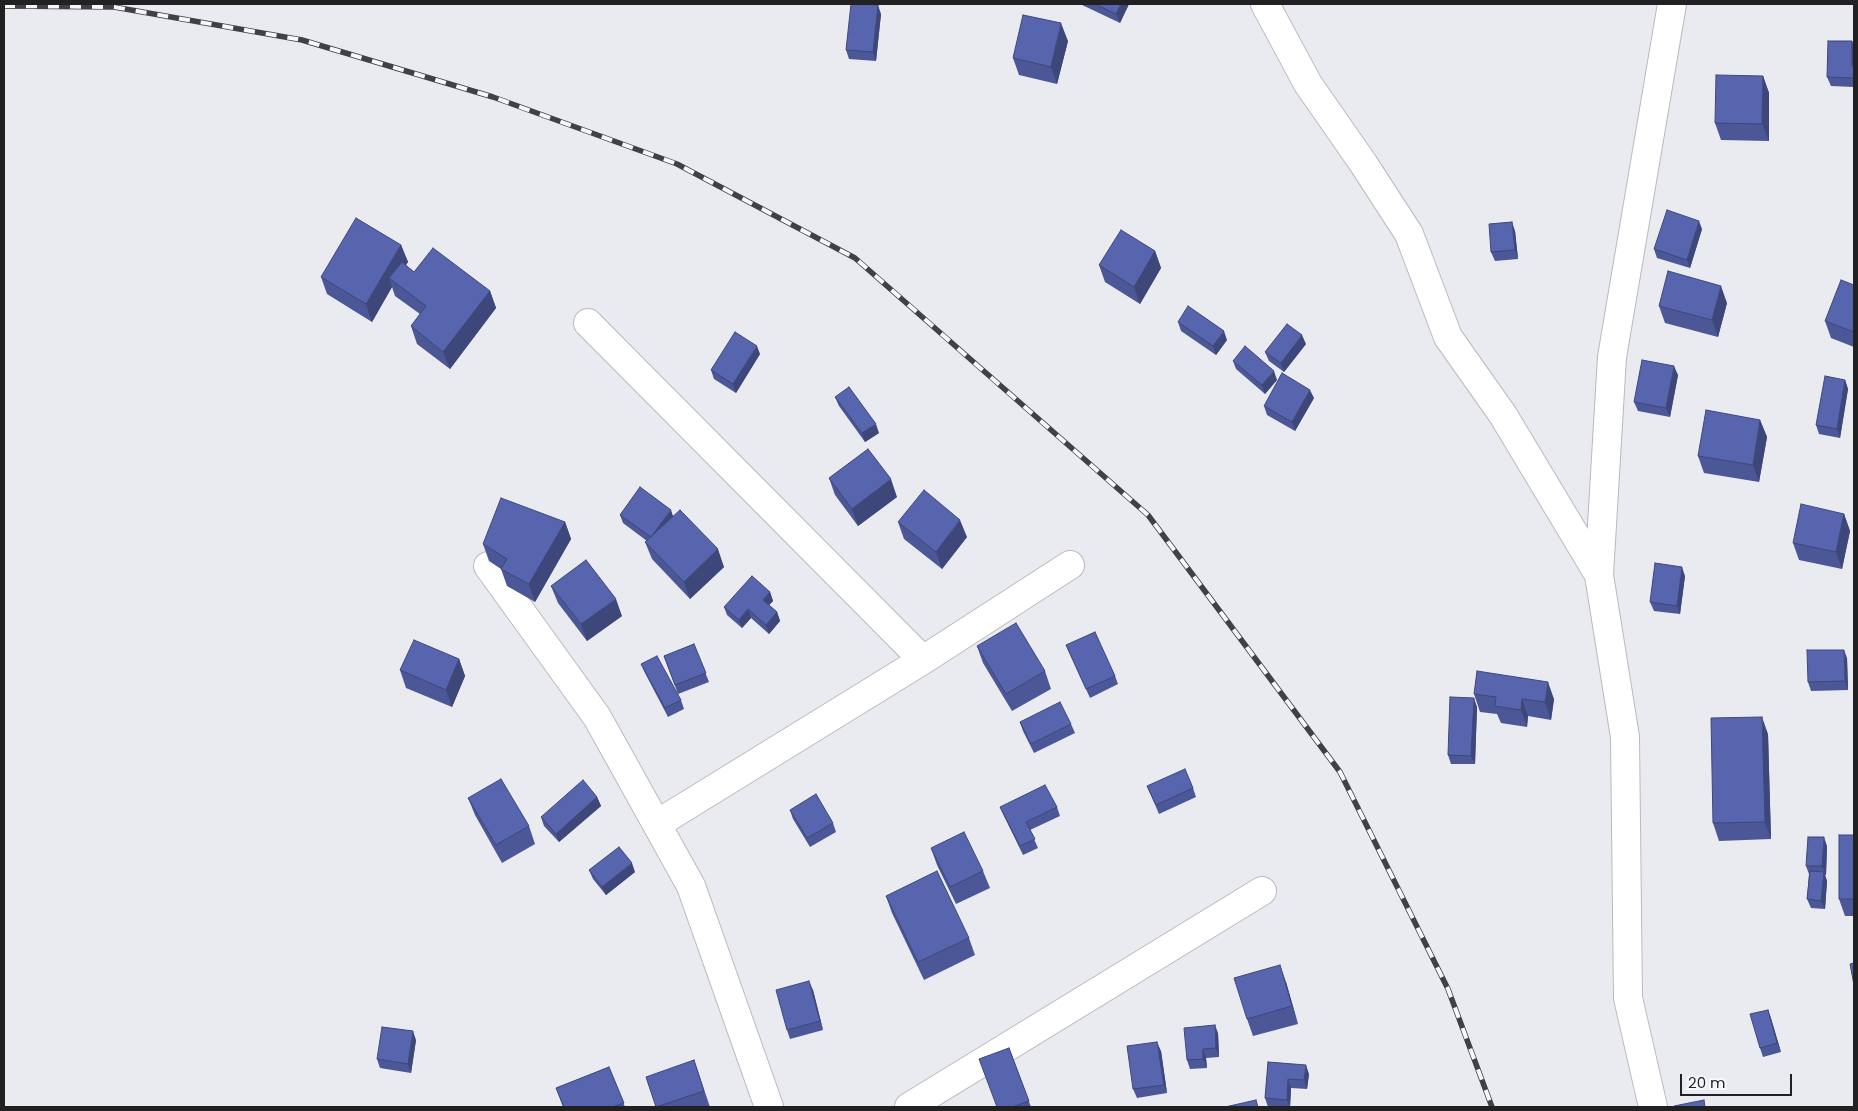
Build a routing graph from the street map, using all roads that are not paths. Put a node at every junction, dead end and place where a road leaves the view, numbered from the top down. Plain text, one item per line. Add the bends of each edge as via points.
1 (1265, 4) edge
2 (1672, 4) edge
3 (588, 323) dead end
4 (1070, 565) dead end
5 (488, 566) edge
6 (1599, 575) junction
7 (923, 660) junction
8 (657, 824) junction
9 (1262, 891) dead end
10 (769, 1107) edge
11 (909, 1107) edge
12 (1653, 1107) edge

1 - 6 street via 1308,84 1409,234 1448,337 1503,415
2 - 6 street via 1612,357
3 - 7 street
4 - 7 street
5 - 8 street via 597,716
6 - 12 street via 1625,737 1628,998
7 - 8 street
8 - 10 street via 691,886
9 - 11 street

